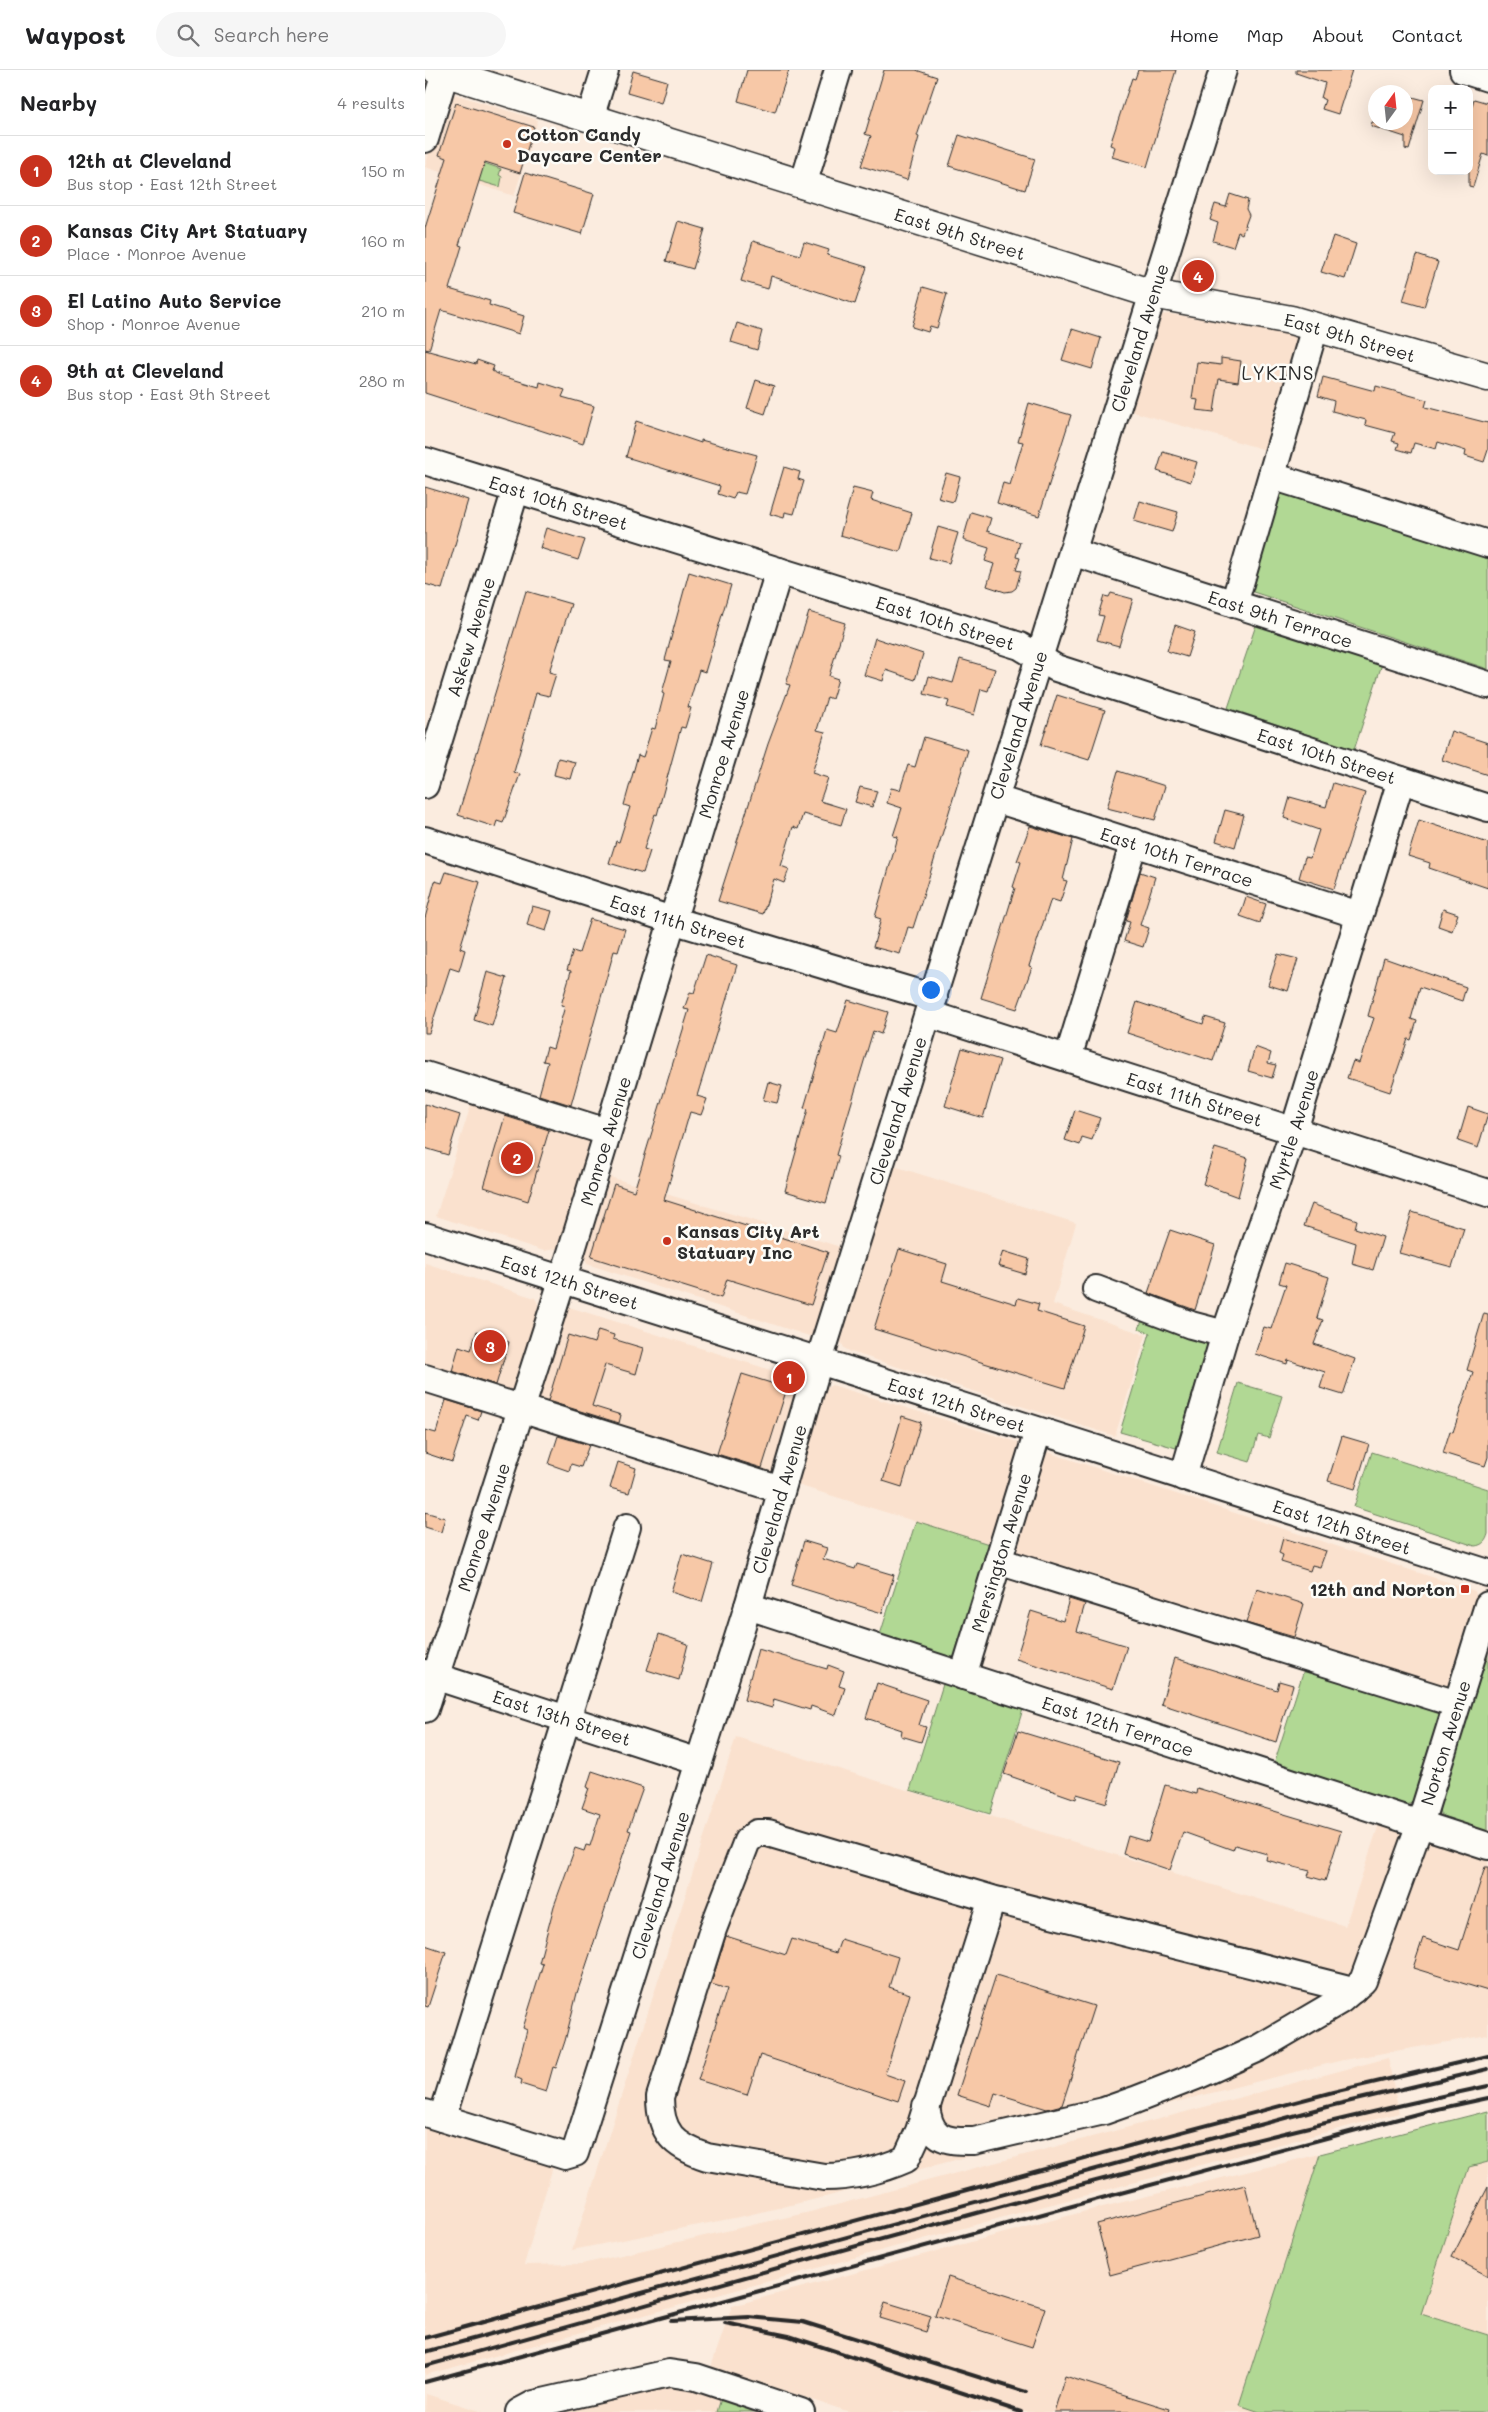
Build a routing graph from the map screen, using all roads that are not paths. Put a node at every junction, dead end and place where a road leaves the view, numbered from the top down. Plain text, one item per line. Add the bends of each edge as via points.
1 (605, 70) edge
2 (838, 70) edge
3 (1223, 70) edge
4 (1463, 70) edge
5 (441, 71) edge
6 (1488, 78) edge
7 (590, 118) junction
8 (425, 139) edge
9 (803, 185) junction
10 (1153, 294) junction
11 (1315, 327) junction
12 (1488, 377) edge
13 (425, 461) edge
14 (1272, 476) junction
15 (517, 489) junction
16 (1488, 544) edge
17 (1072, 552) junction
18 (779, 571) junction
19 (1234, 604) junction
20 (1039, 657) junction
21 (1488, 685) edge
22 (1401, 780) junction
23 (425, 785) edge
24 (996, 799) junction
25 (1488, 808) edge
26 (425, 840) edge
27 (1134, 842) junction
28 (1359, 915) junction
29 (672, 920) junction
30 (932, 1006) junction
31 (1068, 1058) junction
32 (425, 1075) edge
33 (1294, 1130) junction
34 (607, 1132) junction
35 (1488, 1193) edge
36 (425, 1236) edge
37 (562, 1280) junction
38 (1096, 1289) dead end
39 (1225, 1334) junction
40 (819, 1361) junction
41 (425, 1378) edge
42 (521, 1410) junction
43 (1038, 1431) junction
44 (1183, 1477) junction
45 (781, 1490) junction
46 (627, 1527) dead end
47 (998, 1561) junction
48 (1488, 1573) edge
49 (1488, 1605) edge
50 (748, 1606) junction
51 (430, 1674) edge
52 (963, 1676) junction
53 (1457, 1704) junction
54 (425, 1709) edge
55 (567, 1720) junction
56 (699, 1762) junction
57 (1420, 1824) junction
58 (1488, 1846) edge
59 (993, 1899) junction
60 (1353, 1990) junction
61 (926, 2106) junction
62 (434, 2115) edge
63 (519, 2412) edge
64 (801, 2412) edge

1 - 7 street
2 - 9 street
3 - 10 street, Cleveland Avenue
4 - 6 street
5 - 7 main road, East 9th Street
5 - 8 street
7 - 9 main road, East 9th Street
9 - 10 main road, East 9th Street
10 - 11 main road, East 9th Street
10 - 17 street, Cleveland Avenue
11 - 12 main road, East 9th Street
11 - 14 street
13 - 15 street, East 10th Street
14 - 16 street
14 - 19 street
15 - 18 street, East 10th Street
15 - 23 street, Askew Avenue
17 - 19 street, East 9th Terrace
17 - 20 street, Cleveland Avenue
18 - 20 street, East 10th Street via 1020,646
18 - 29 street, Monroe Avenue
19 - 21 street, East 9th Terrace
20 - 22 street, East 10th Street via 1056,668
20 - 24 street, Cleveland Avenue
22 - 25 street, East 10th Street
22 - 28 street, Myrtle Avenue
24 - 27 street, East 10th Terrace
24 - 30 street, Cleveland Avenue
26 - 29 street, East 11th Street
27 - 28 street, East 10th Terrace
27 - 31 street
28 - 33 street, Myrtle Avenue
29 - 30 street, East 11th Street
29 - 34 street, Monroe Avenue
30 - 31 street, East 11th Street
30 - 40 street, Cleveland Avenue
31 - 33 street, East 11th Street
32 - 34 street
33 - 35 street, East 11th Street
33 - 39 street, Myrtle Avenue
34 - 37 street, Monroe Avenue
36 - 37 street, East 12th Street
37 - 40 street, East 12th Street
37 - 42 street, Monroe Avenue
38 - 39 street via 1191,1325
39 - 44 street, Myrtle Avenue
40 - 43 street, East 12th Street
40 - 45 street, Cleveland Avenue
41 - 42 street
42 - 45 street
42 - 51 street, Monroe Avenue
43 - 44 street, East 12th Street
43 - 47 street, Mersington Avenue
44 - 48 street, East 12th Street
45 - 50 street, Cleveland Avenue
46 - 55 street
47 - 52 street, Mersington Avenue
47 - 53 street
49 - 53 street, Norton Avenue
50 - 52 street, East 12th Terrace
50 - 56 street, Cleveland Avenue
51 - 54 street, Monroe Avenue
51 - 55 street, East 13th Street
52 - 57 street, East 12th Terrace
53 - 57 street, Norton Avenue
55 - 56 street, East 13th Street
55 - 62 street
56 - 62 street, Cleveland Avenue via 575,2153 565,2156
57 - 58 street, East 12th Terrace
57 - 60 street, Norton Avenue via 1363,1981
59 - 60 street
59 - 61 street
59 - 61 street via 768,1833 757,1834 747,1841 713,1929 660,2097 664,2128 675,2142 689,2151 741,2164 824,2177 856,2174 906,2159 913,2149
60 - 61 street, Norton Avenue via 1259,2048 1104,2111 959,2142 935,2133 928,2125
63 - 64 street via 534,2404 669,2373 695,2376

